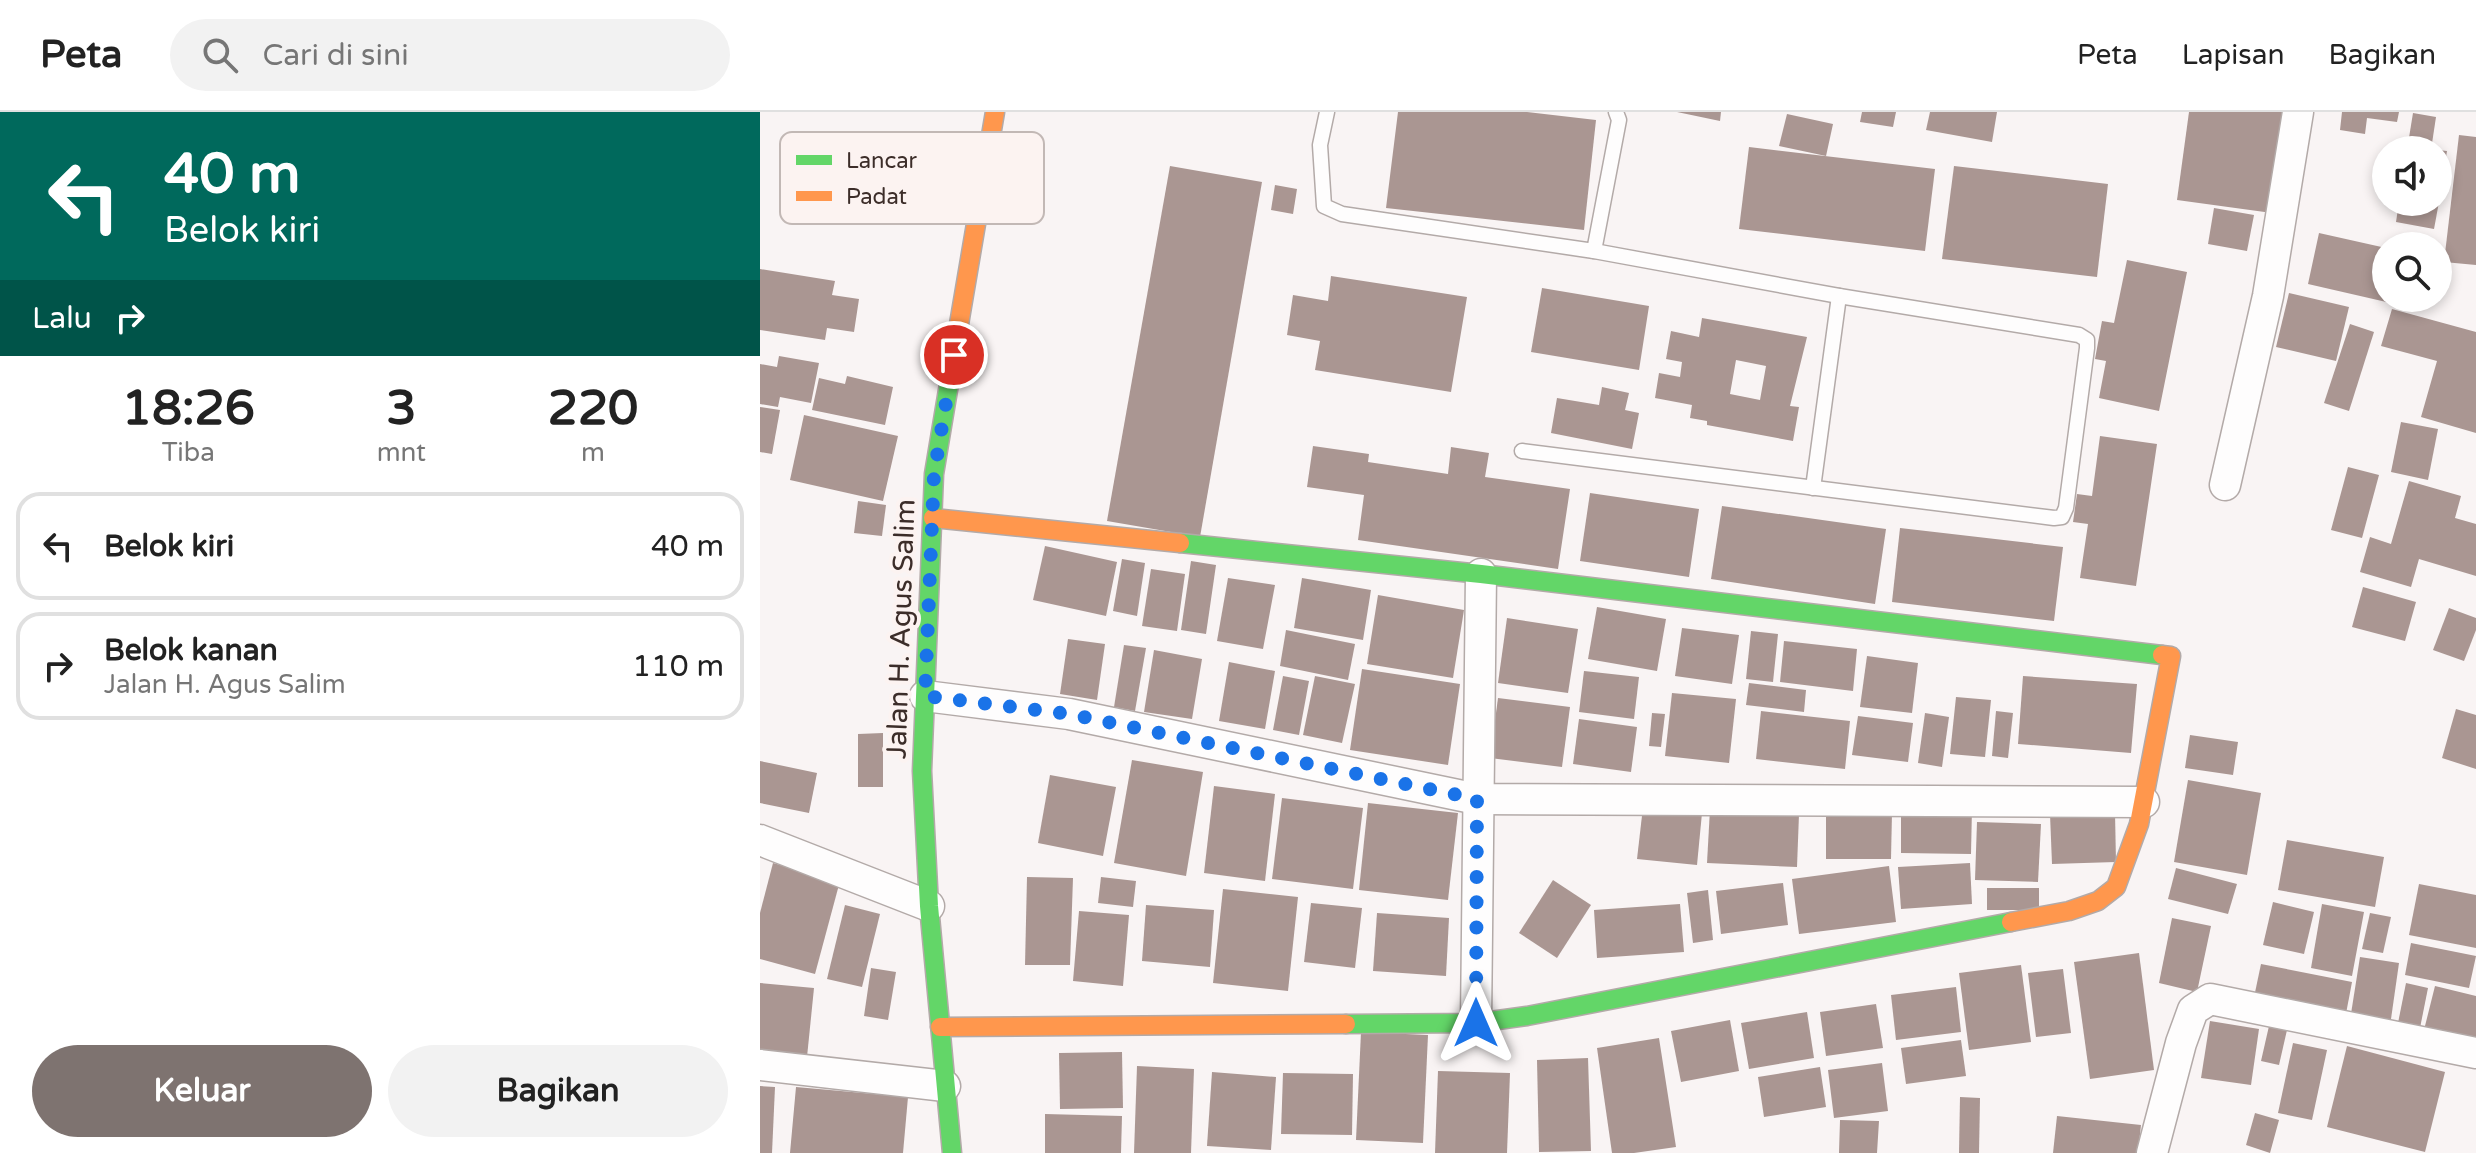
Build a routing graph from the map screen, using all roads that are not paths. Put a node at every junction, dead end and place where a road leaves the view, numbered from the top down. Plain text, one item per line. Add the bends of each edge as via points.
1 (995, 112) edge
2 (1327, 112) edge
3 (1616, 112) edge
4 (2298, 112) edge
5 (992, 132) edge
6 (976, 224) edge
7 (1594, 251) junction
8 (1839, 296) junction
9 (1522, 451) dead end
10 (2225, 485) dead end
11 (1813, 488) junction
12 (933, 518) junction
13 (1481, 574) junction
14 (925, 696) junction
15 (1477, 799) junction
16 (2144, 802) junction
17 (760, 840) edge
18 (929, 906) junction
19 (1476, 1023) junction
20 (940, 1027) junction
21 (2476, 1053) edge
22 (760, 1065) edge
23 (945, 1086) junction
24 (952, 1153) edge
25 (2152, 1153) edge

1 - 5 street, Jalan H. Agus Salim
2 - 7 lane via 1320,145 1324,206 1342,214
3 - 7 lane via 1619,120
4 - 10 street via 2268,296
6 - 12 street, Jalan H. Agus Salim via 934,474
7 - 8 lane
8 - 11 lane
8 - 11 lane via 2087,340 2068,494 2062,517 2054,518
9 - 11 lane
12 - 13 street
12 - 14 street, Jalan H. Agus Salim
13 - 15 street
13 - 16 street via 2171,656
14 - 15 street via 1069,714
14 - 18 street, Jalan H. Agus Salim via 922,771
15 - 16 street
15 - 19 street
16 - 19 street via 2116,887 2098,901 2069,911
17 - 18 street
18 - 20 street, Jalan H. Agus Salim
19 - 20 street
20 - 23 street, Jalan H. Agus Salim
21 - 25 street via 2210,999 2193,1010
22 - 23 street
23 - 24 street, Jalan H. Agus Salim

